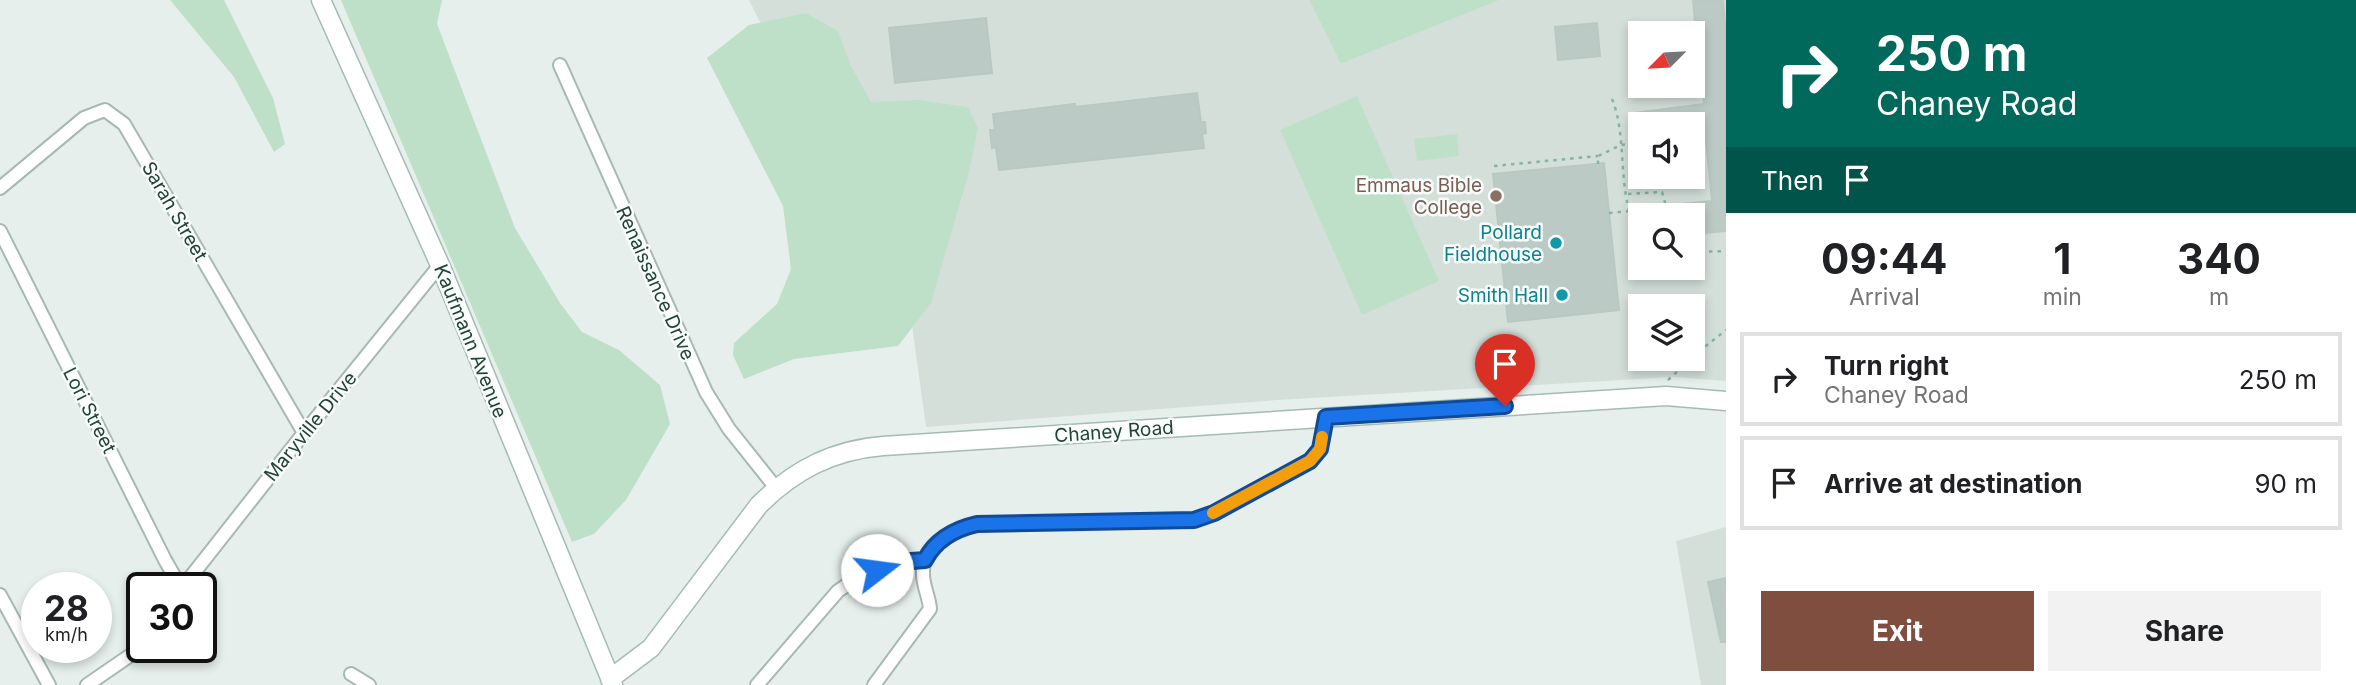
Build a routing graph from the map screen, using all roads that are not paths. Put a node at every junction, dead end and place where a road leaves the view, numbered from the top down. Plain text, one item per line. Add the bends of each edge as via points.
1 (321, 0) edge
2 (559, 65) dead end
3 (0, 187) edge
4 (0, 231) edge
5 (440, 265) junction
6 (1726, 401) edge
7 (1326, 417) junction
8 (304, 433) junction
9 (776, 488) junction
10 (925, 560) junction
11 (172, 572) edge
12 (194, 572) edge
13 (0, 595) edge
14 (126, 657) edge
15 (351, 674) dead end
16 (608, 683) edge
17 (49, 685) edge
18 (87, 685) edge
19 (369, 685) edge
20 (757, 685) edge
21 (874, 685) edge

1 - 5 street, Kaufmann Avenue
2 - 9 street, Renaissance Drive via 706,392
3 - 8 street, Sarah Street via 84,118 105,110 124,124
4 - 11 street, Lori Street
5 - 8 street, Maryville Drive
5 - 16 street, Kaufmann Avenue
6 - 7 street, Chaney Road via 1666,396
7 - 9 street, Chaney Road via 867,447 819,461
7 - 10 street via 1320,449 1310,461 1214,513 1194,520 977,524 938,541
8 - 12 street, Maryville Drive
9 - 16 street, Chaney Road via 651,648
10 - 20 street via 898,562 838,591
10 - 21 street via 924,586 930,609
13 - 17 street
14 - 18 street
15 - 19 street

